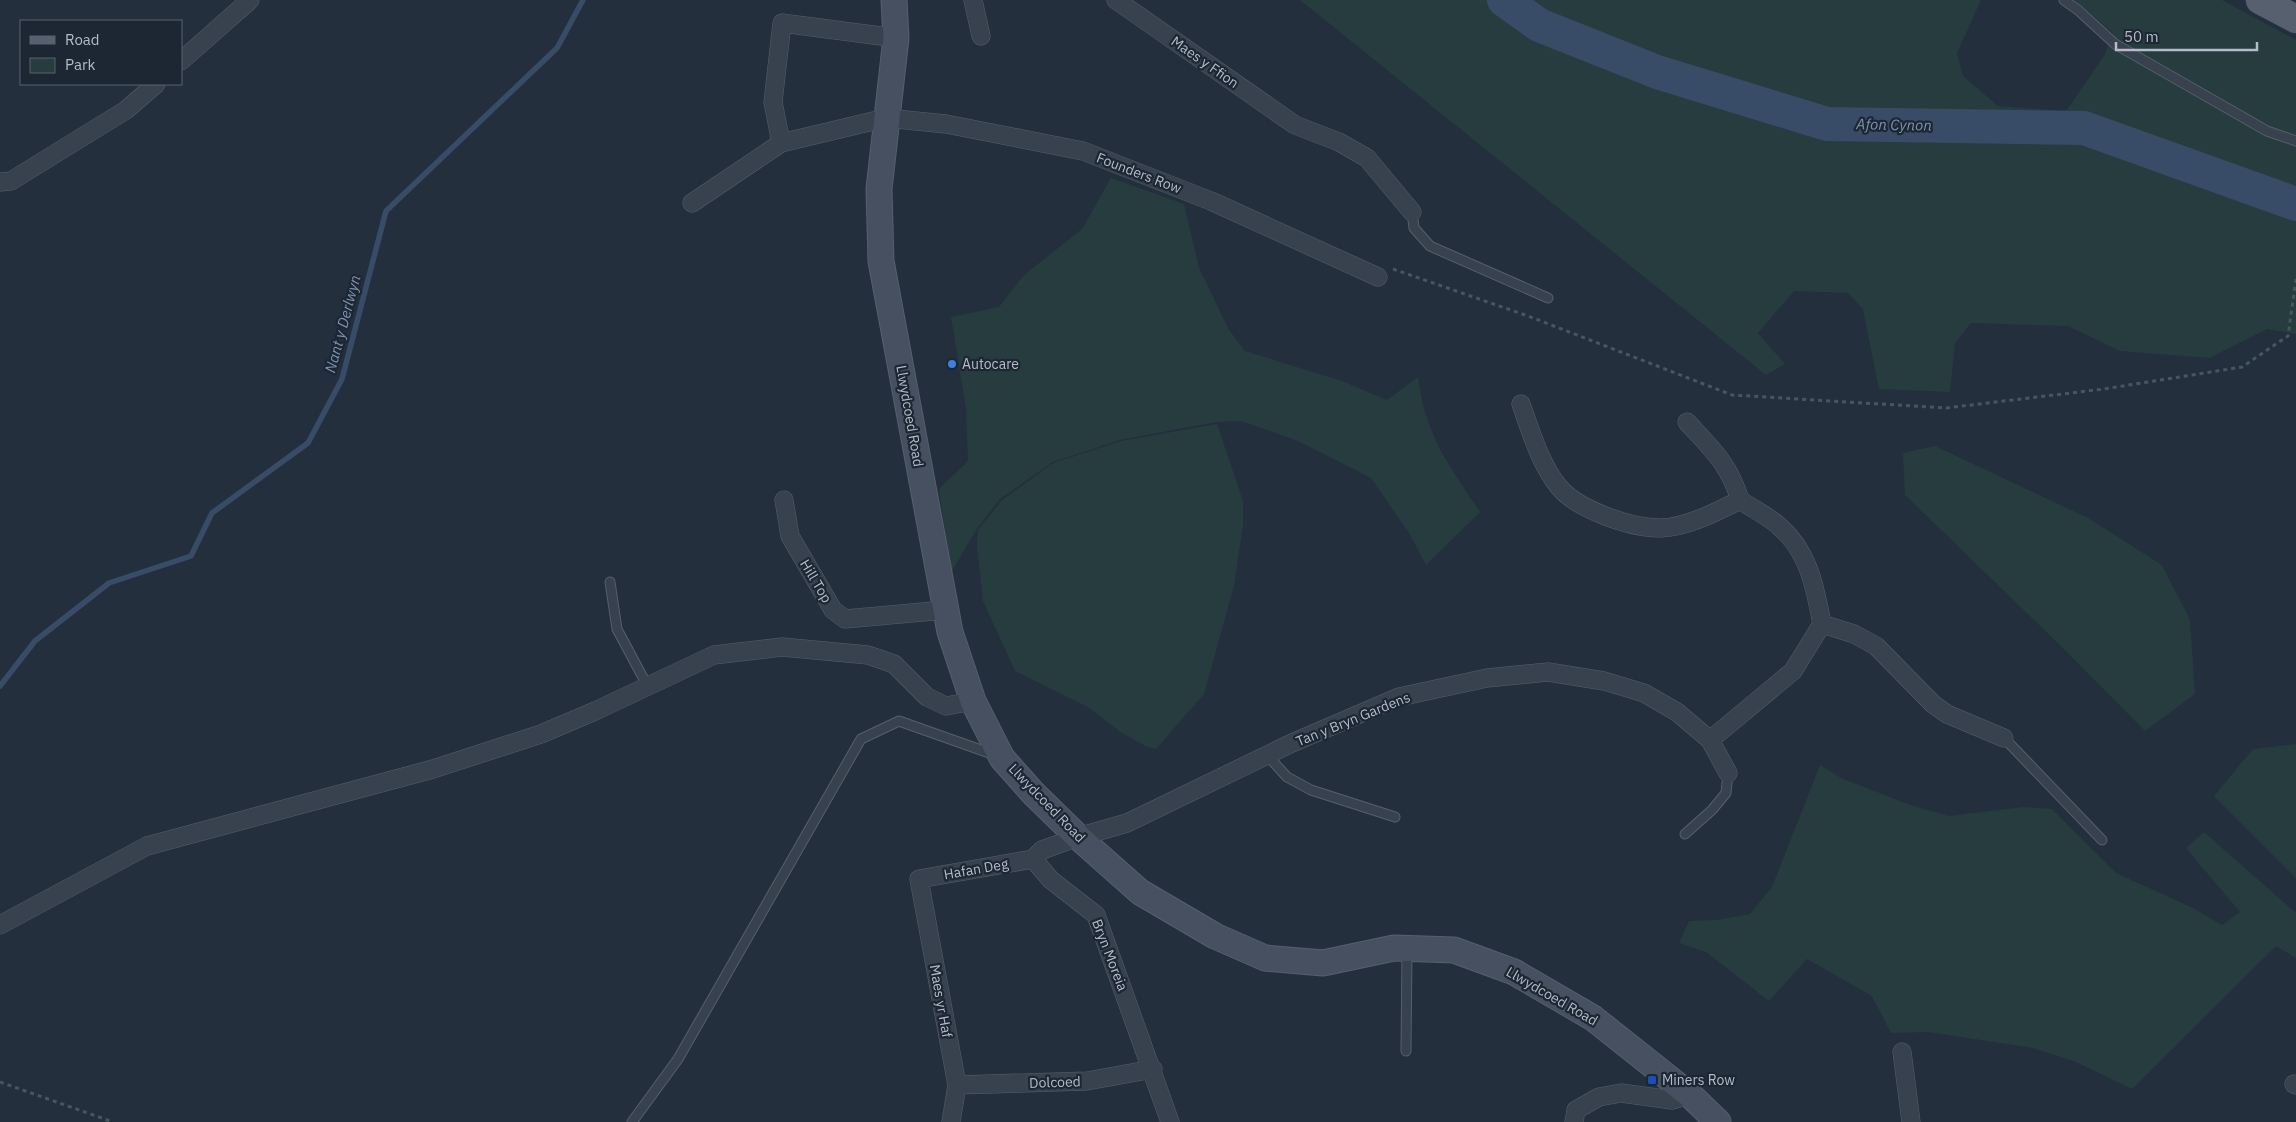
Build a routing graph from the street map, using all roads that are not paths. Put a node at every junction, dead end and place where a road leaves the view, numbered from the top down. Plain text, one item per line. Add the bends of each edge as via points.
1 (250, 0) edge
2 (894, 0) edge
3 (973, 0) edge
4 (1116, 0) edge
5 (2064, 0) edge
6 (2260, 0) edge
7 (2296, 19) edge
8 (981, 36) dead end
9 (896, 38) junction
10 (182, 60) edge
11 (155, 85) edge
12 (886, 118) junction
13 (2296, 141) edge
14 (781, 143) junction
15 (0, 182) edge
16 (692, 203) dead end
17 (1412, 212) joint
18 (1378, 277) road end
19 (1548, 298) dead end
20 (1521, 404) dead end
21 (1687, 422) dead end
22 (784, 500) dead end
23 (1740, 500) junction
24 (610, 582) dead end
25 (946, 610) junction
26 (1822, 624) junction
27 (648, 687) junction
28 (973, 701) junction
29 (2004, 738) joint
30 (1710, 740) junction
31 (1267, 755) junction
32 (1002, 758) junction
33 (1728, 773) joint
34 (1395, 818) dead end
35 (1685, 834) dead end
36 (1078, 837) junction
37 (2102, 840) dead end
38 (1032, 859) junction
39 (919, 879) joint
40 (0, 925) edge
41 (1406, 948) junction
42 (1406, 1051) dead end
43 (1902, 1052) dead end
44 (1153, 1069) junction
45 (957, 1085) junction
46 (1690, 1095) junction
47 (632, 1122) edge
48 (951, 1122) edge
49 (1170, 1122) edge
50 (1574, 1122) edge
51 (1718, 1122) edge
52 (1911, 1122) edge

1 - 10 street
2 - 9 main road, Llwydcoed Road
3 - 8 street
4 - 17 street, Maes y Ffion via 1295,125 1339,142 1367,158
5 - 13 lane via 2115,44 2266,131
6 - 7 main road
9 - 12 main road, Llwydcoed Road
9 - 14 street via 782,23 773,102
11 - 15 street via 126,110 11,181
12 - 14 street, Founders Row
12 - 18 street, Founders Row via 946,124 1083,151 1211,201
12 - 25 main road, Llwydcoed Road via 879,189 881,261
14 - 16 street
17 - 19 lane via 1414,228 1430,246
20 - 23 street via 1535,443 1559,487 1581,506 1628,522 1661,528 1690,522
21 - 23 street via 1723,460
22 - 25 street, Hill Top via 790,536 833,610 845,619
23 - 26 street via 1778,525 1801,550 1812,574
24 - 27 lane via 617,629
25 - 28 main road, Llwydcoed Road
26 - 29 street via 1854,634 1876,646 1932,704 1947,714
26 - 30 street via 1792,671
27 - 28 street via 714,655 782,647 868,655 894,664 927,697 946,706
27 - 40 street via 541,734 433,769 147,846
28 - 32 main road, Llwydcoed Road
29 - 37 lane
30 - 31 street, Tan y Bryn Gardens via 1677,712 1644,692 1604,681 1548,672 1486,678 1399,697
30 - 33 street, Tan y Bryn Gardens
31 - 34 lane via 1287,777 1311,790
31 - 36 street, Tan y Bryn Gardens via 1127,823
32 - 36 main road, Llwydcoed Road
32 - 47 lane via 899,721 861,739 678,1059
33 - 35 lane via 1726,794
36 - 38 street via 1042,850
36 - 41 main road, Llwydcoed Road via 1140,892 1215,936 1265,958 1323,963
38 - 39 street, Hafan Deg
38 - 44 street, Bryn Moreia via 1051,880 1096,915
39 - 45 street, Maes yr Haf
41 - 42 lane
41 - 46 main road, Llwydcoed Road via 1454,950 1514,972 1593,1018
43 - 52 street
44 - 45 street, Dolcoed via 1088,1081
44 - 49 street, Bryn Moreia
45 - 48 street, Maes yr Haf
46 - 50 street via 1672,1100 1621,1093 1600,1097 1576,1110
46 - 51 main road, Llwydcoed Road

